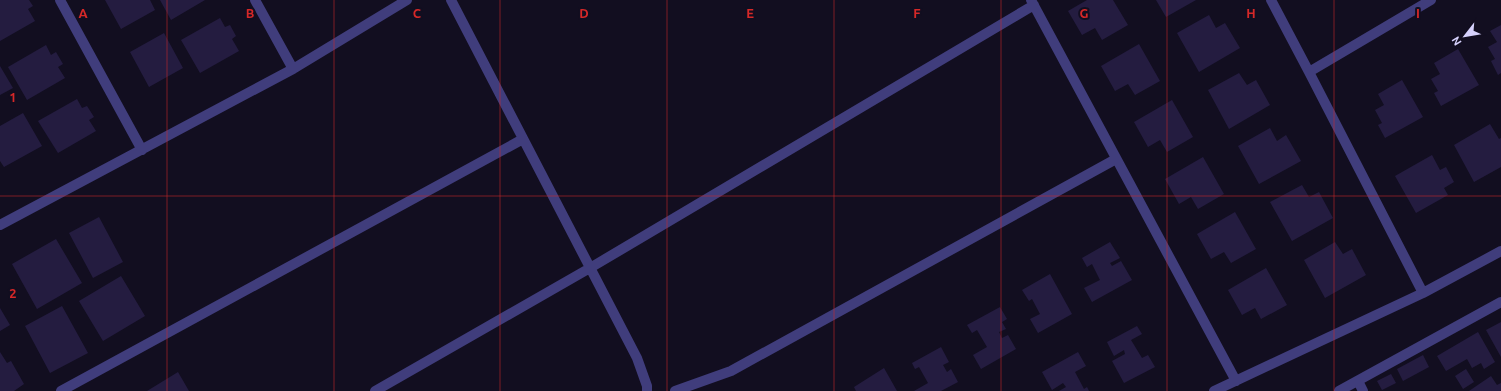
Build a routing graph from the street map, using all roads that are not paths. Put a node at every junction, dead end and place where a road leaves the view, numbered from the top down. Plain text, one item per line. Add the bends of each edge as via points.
1 (60, 0) edge
2 (255, 0) edge
3 (407, 0) edge
4 (451, 0) edge
5 (1271, 0) edge
6 (1431, 0) edge
7 (1033, 2) edge
8 (293, 69) junction
9 (1309, 72) junction
10 (523, 139) junction
11 (142, 150) junction
12 (1116, 159) junction
13 (0, 225) edge
14 (1501, 251) edge
15 (590, 268) junction
16 (1423, 293) junction
17 (1501, 302) edge
18 (1236, 381) junction
19 (1358, 381) junction
20 (61, 391) edge
21 (374, 391) edge
22 (647, 391) edge
23 (674, 391) edge
24 (1214, 391) edge
25 (1339, 391) edge
26 (1363, 391) edge

1 - 11 street
2 - 8 street
3 - 8 street
4 - 10 street
5 - 9 street
6 - 9 street
7 - 12 street
7 - 15 street
8 - 11 street
9 - 16 street
10 - 15 street
10 - 20 street
11 - 13 street
12 - 18 street
12 - 23 street via 731,371
14 - 16 street
15 - 21 street
15 - 22 street via 637,358
16 - 18 street
17 - 19 street
18 - 24 street
19 - 25 street
19 - 26 street

